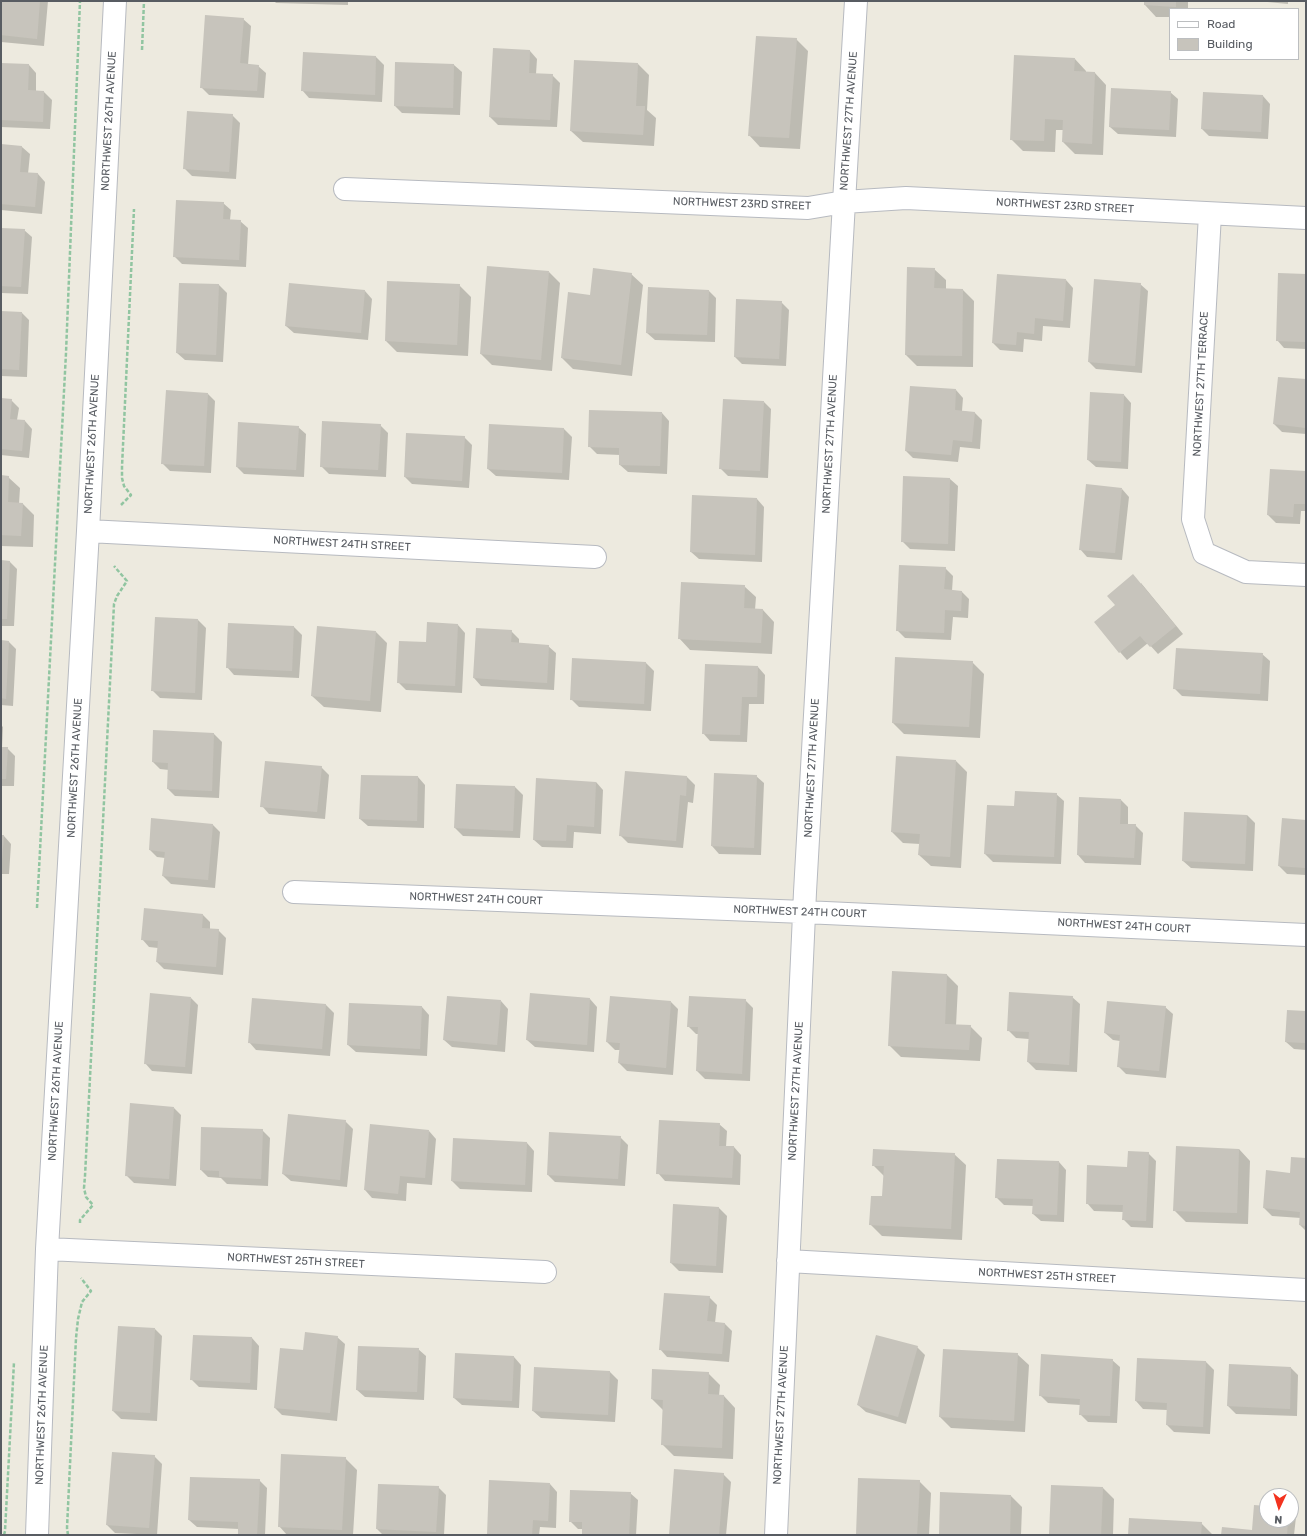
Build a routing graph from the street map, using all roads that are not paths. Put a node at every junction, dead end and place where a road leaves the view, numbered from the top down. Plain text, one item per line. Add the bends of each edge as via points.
1 (115, 1) edge
2 (856, 1) edge
3 (344, 189) dead end
4 (844, 202) junction
5 (1210, 214) junction
6 (1306, 218) edge
7 (88, 532) junction
8 (595, 557) dead end
9 (1306, 575) edge
10 (294, 892) dead end
11 (804, 912) junction
12 (1306, 935) edge
13 (47, 1249) junction
14 (788, 1261) junction
15 (545, 1272) dead end
16 (1306, 1290) edge
17 (37, 1535) edge
18 (776, 1535) edge

1 - 7 street, NORTHWEST 26TH AVENUE
2 - 4 street, NORTHWEST 27TH AVENUE
3 - 4 street, NORTHWEST 23RD STREET via 808,208
4 - 5 street, NORTHWEST 23RD STREET via 906,198
4 - 11 street, NORTHWEST 27TH AVENUE
5 - 6 street, NORTHWEST 23RD STREET
5 - 9 street, NORTHWEST 27TH TERRACE via 1193,519 1204,553 1246,572
7 - 8 street, NORTHWEST 24TH STREET
7 - 13 street, NORTHWEST 26TH AVENUE
10 - 11 street, NORTHWEST 24TH COURT
11 - 12 street, NORTHWEST 24TH COURT
11 - 14 street, NORTHWEST 27TH AVENUE
13 - 15 street, NORTHWEST 25TH STREET
13 - 17 street, NORTHWEST 26TH AVENUE
14 - 16 street, NORTHWEST 25TH STREET
14 - 18 street, NORTHWEST 27TH AVENUE

